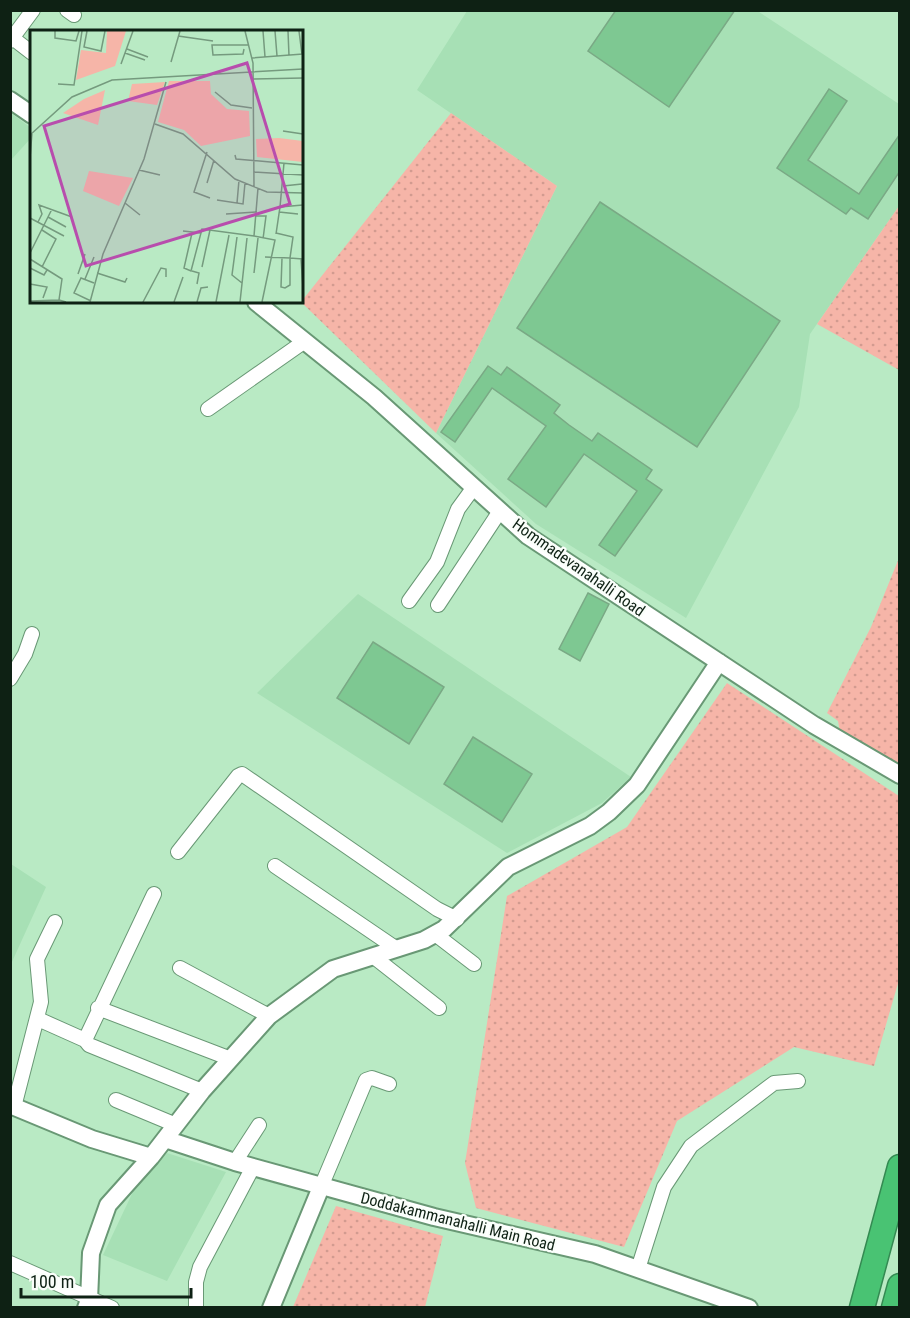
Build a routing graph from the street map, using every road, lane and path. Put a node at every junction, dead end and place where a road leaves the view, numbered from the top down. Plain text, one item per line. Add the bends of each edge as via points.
1 (33, 10) edge
2 (11, 38) edge
3 (30, 52) edge
4 (10, 100) edge
5 (30, 114) edge
6 (257, 303) edge
7 (305, 341) junction
8 (208, 408) dead end
9 (474, 487) junction
10 (500, 511) junction
11 (409, 601) dead end
12 (438, 605) dead end
13 (32, 634) dead end
14 (719, 662) junction
15 (10, 679) edge
16 (900, 775) edge
17 (178, 852) dead end
18 (274, 866) dead end
19 (153, 894) dead end
20 (457, 919) junction
21 (56, 922) dead end
22 (435, 934) junction
23 (398, 949) junction
24 (374, 957) junction
25 (474, 964) dead end
26 (180, 968) dead end
27 (98, 1008) junction
28 (439, 1008) dead end
29 (269, 1016) junction
30 (38, 1018) junction
31 (85, 1040) junction
32 (231, 1059) junction
33 (798, 1081) dead end
34 (389, 1084) dead end
35 (202, 1091) junction
36 (116, 1100) dead end
37 (12, 1106) edge
38 (176, 1125) junction
39 (259, 1125) dead end
40 (165, 1139) junction
41 (151, 1158) junction
42 (235, 1162) junction
43 (254, 1167) junction
44 (900, 1167) edge
45 (321, 1187) junction
46 (10, 1263) edge
47 (638, 1269) junction
48 (900, 1286) edge
49 (88, 1304) edge
50 (112, 1308) edge
51 (196, 1308) edge
52 (271, 1308) edge
53 (749, 1308) edge
54 (862, 1308) edge
55 (894, 1308) edge

1 - 2 street
2 - 3 street
4 - 5 street
6 - 7 street, Hommadevanahalli Road
7 - 8 street
7 - 9 street, Hommadevanahalli Road
9 - 10 street, Hommadevanahalli Road
9 - 11 street via 458,509 437,562
10 - 12 street
10 - 14 street, Hommadevanahalli Road via 528,536
13 - 15 street via 26,654
14 - 16 street, Hommadevanahalli Road via 814,725
14 - 20 street via 637,784 590,826 508,867
17 - 20 street via 242,774
18 - 23 street
19 - 27 street
20 - 22 street
21 - 30 street via 37,959 41,1002
22 - 23 street
22 - 25 street
23 - 24 street
24 - 28 street
24 - 29 street via 333,969
26 - 29 street
27 - 31 street
27 - 32 street
29 - 32 street
30 - 31 street
30 - 37 street
31 - 35 street via 89,1046
32 - 35 street
33 - 47 street via 774,1083 691,1146 664,1187
34 - 45 street via 366,1080
35 - 38 street
36 - 38 street
37 - 41 street
38 - 40 street
39 - 42 street
40 - 41 street
40 - 42 street, Doddakammanahalli Main Road
41 - 49 street via 108,1205 91,1253
42 - 43 street, Doddakammanahalli Main Road
43 - 45 street, Doddakammanahalli Main Road
43 - 51 street via 200,1267
44 - 54 highway
45 - 47 street, Doddakammanahalli Main Road via 595,1254
45 - 52 street
46 - 49 street
47 - 53 street, Doddakammanahalli Main Road
48 - 55 highway
49 - 50 street

